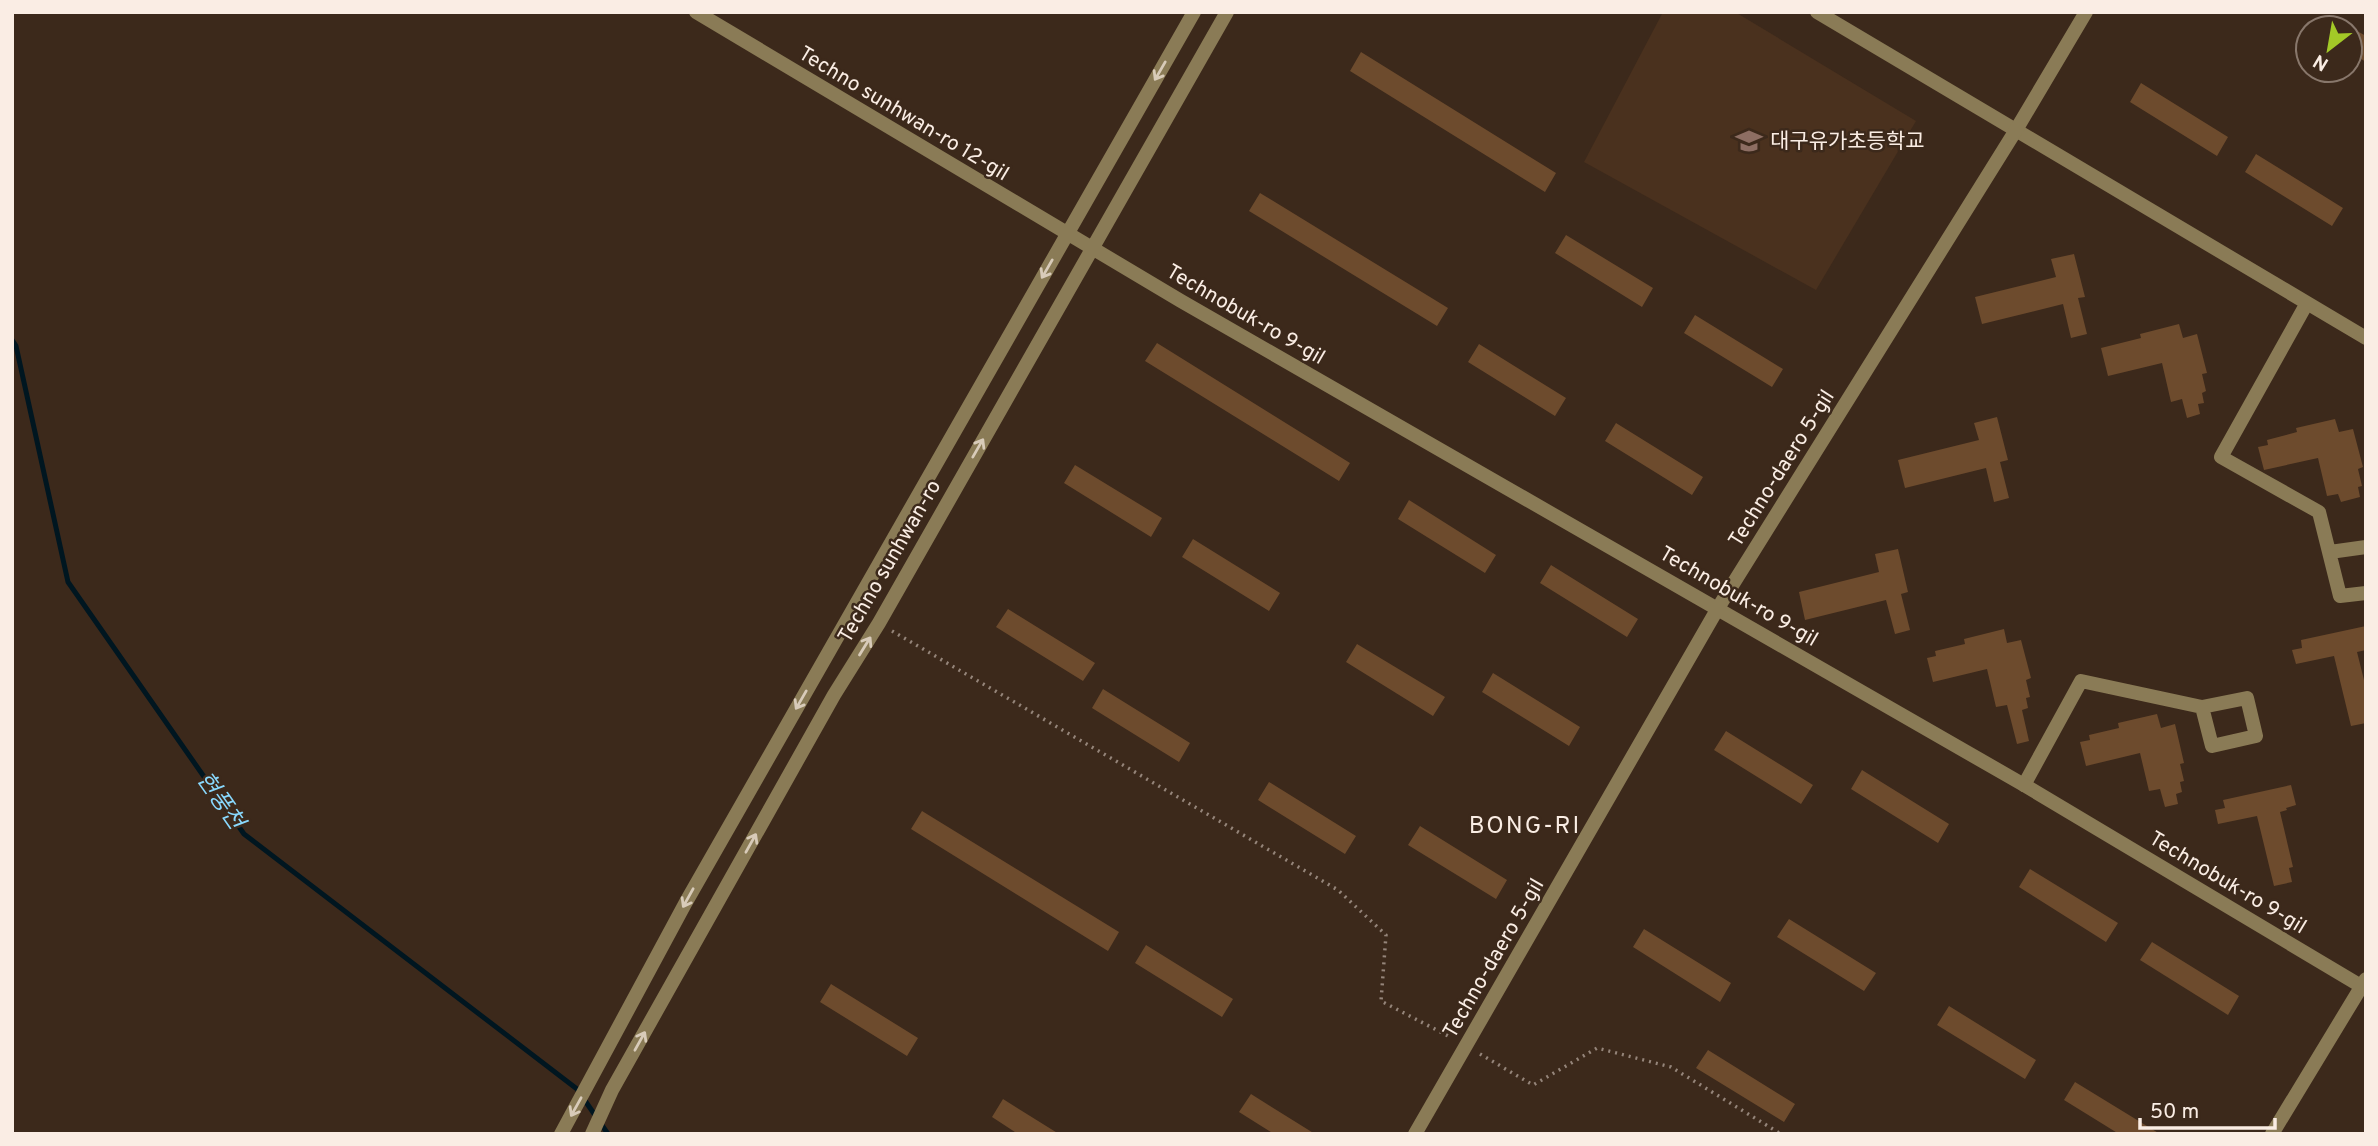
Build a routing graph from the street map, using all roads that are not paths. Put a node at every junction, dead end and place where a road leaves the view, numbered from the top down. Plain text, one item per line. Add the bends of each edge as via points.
1 (696, 12) edge
2 (1194, 12) edge
3 (1227, 12) edge
4 (1817, 12) edge
5 (2086, 12) edge
6 (2016, 130) junction
7 (1067, 235) junction
8 (1091, 248) junction
9 (2307, 303) junction
10 (2366, 338) edge
11 (2366, 547) edge
12 (2330, 552) junction
13 (2366, 593) edge
14 (1718, 608) junction
15 (2202, 707) dead end
16 (2024, 785) junction
17 (2364, 985) edge
18 (561, 1134) edge
19 (592, 1134) edge
20 (1415, 1134) edge
21 (2272, 1134) edge

1 - 7 street, Techno sunhwan-ro 12-gil
2 -> 7 street, Techno sunhwan-ro
3 - 8 street, Techno sunhwan-ro
4 - 6 street
5 - 6 street, Techno-daero 5-gil
6 - 9 street
6 - 14 street, Techno-daero 5-gil
7 - 8 street, Techno sunhwan-ro 12-gil
7 -> 18 street, Techno sunhwan-ro via 686,902
8 - 14 street, Technobuk-ro 9-gil
19 -> 8 street, Techno sunhwan-ro via 834,695
9 - 10 street
9 - 12 street via 2221,457 2319,512
11 - 12 street
12 - 13 street via 2340,596
14 - 16 street, Technobuk-ro 9-gil
14 - 20 street, Techno-daero 5-gil
15 - 16 street via 2081,681
16 - 17 street, Technobuk-ro 9-gil
17 - 21 street

